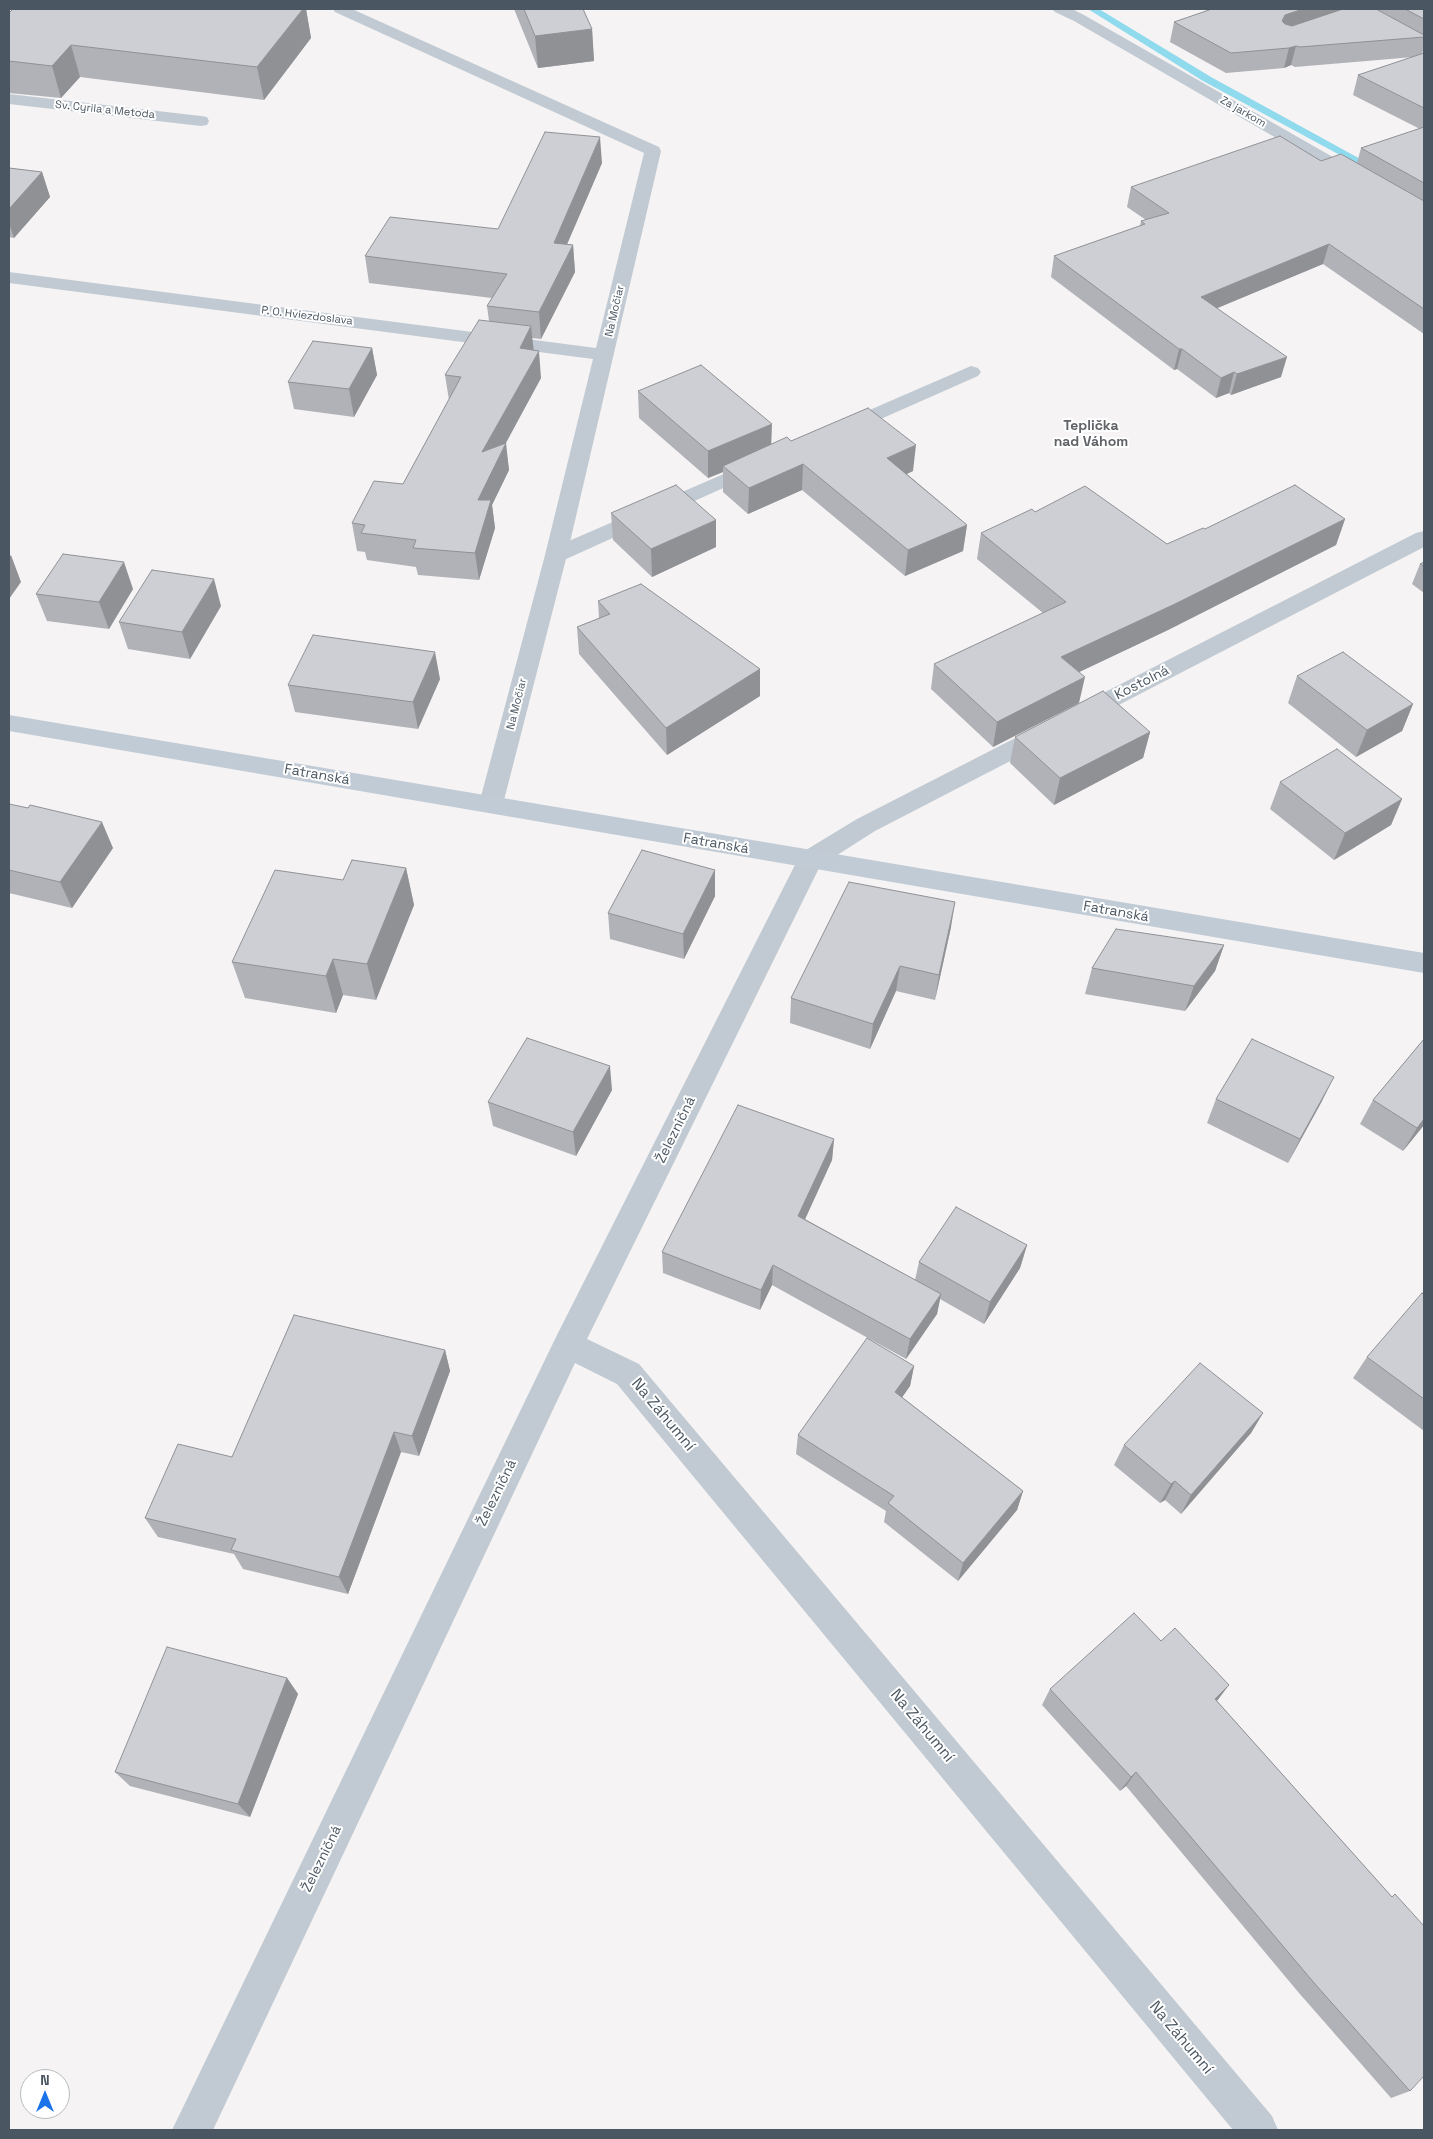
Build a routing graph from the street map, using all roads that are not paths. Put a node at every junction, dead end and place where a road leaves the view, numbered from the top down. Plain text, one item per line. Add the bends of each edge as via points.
1 (340, 9) edge
2 (1060, 9) edge
3 (9, 99) edge
4 (202, 121) dead end
5 (1424, 216) edge
6 (9, 278) edge
7 (604, 355) junction
8 (970, 372) dead end
9 (826, 435) edge
10 (772, 459) edge
11 (1424, 538) edge
12 (556, 555) junction
13 (9, 723) edge
14 (491, 804) junction
15 (810, 860) junction
16 (1424, 963) edge
17 (568, 1345) junction
18 (192, 2130) edge
19 (1258, 2130) edge

1 - 7 street, Na Močiar via 653,151
2 - 5 street, Za jarkom via 1087,14
3 - 4 street, Sv. Cyrila a Metoda
6 - 7 street, P. O. Hviezdoslava
7 - 12 street, Na Močiar
8 - 9 street
10 - 12 street
11 - 15 street, Kostolná via 866,825
12 - 14 street, Na Močiar
13 - 14 main road, Fatranská
14 - 15 main road, Fatranská
15 - 16 main road, Fatranská
15 - 17 street, Železničná
17 - 18 street, Železničná
17 - 19 street, Na Záhumní via 628,1374

